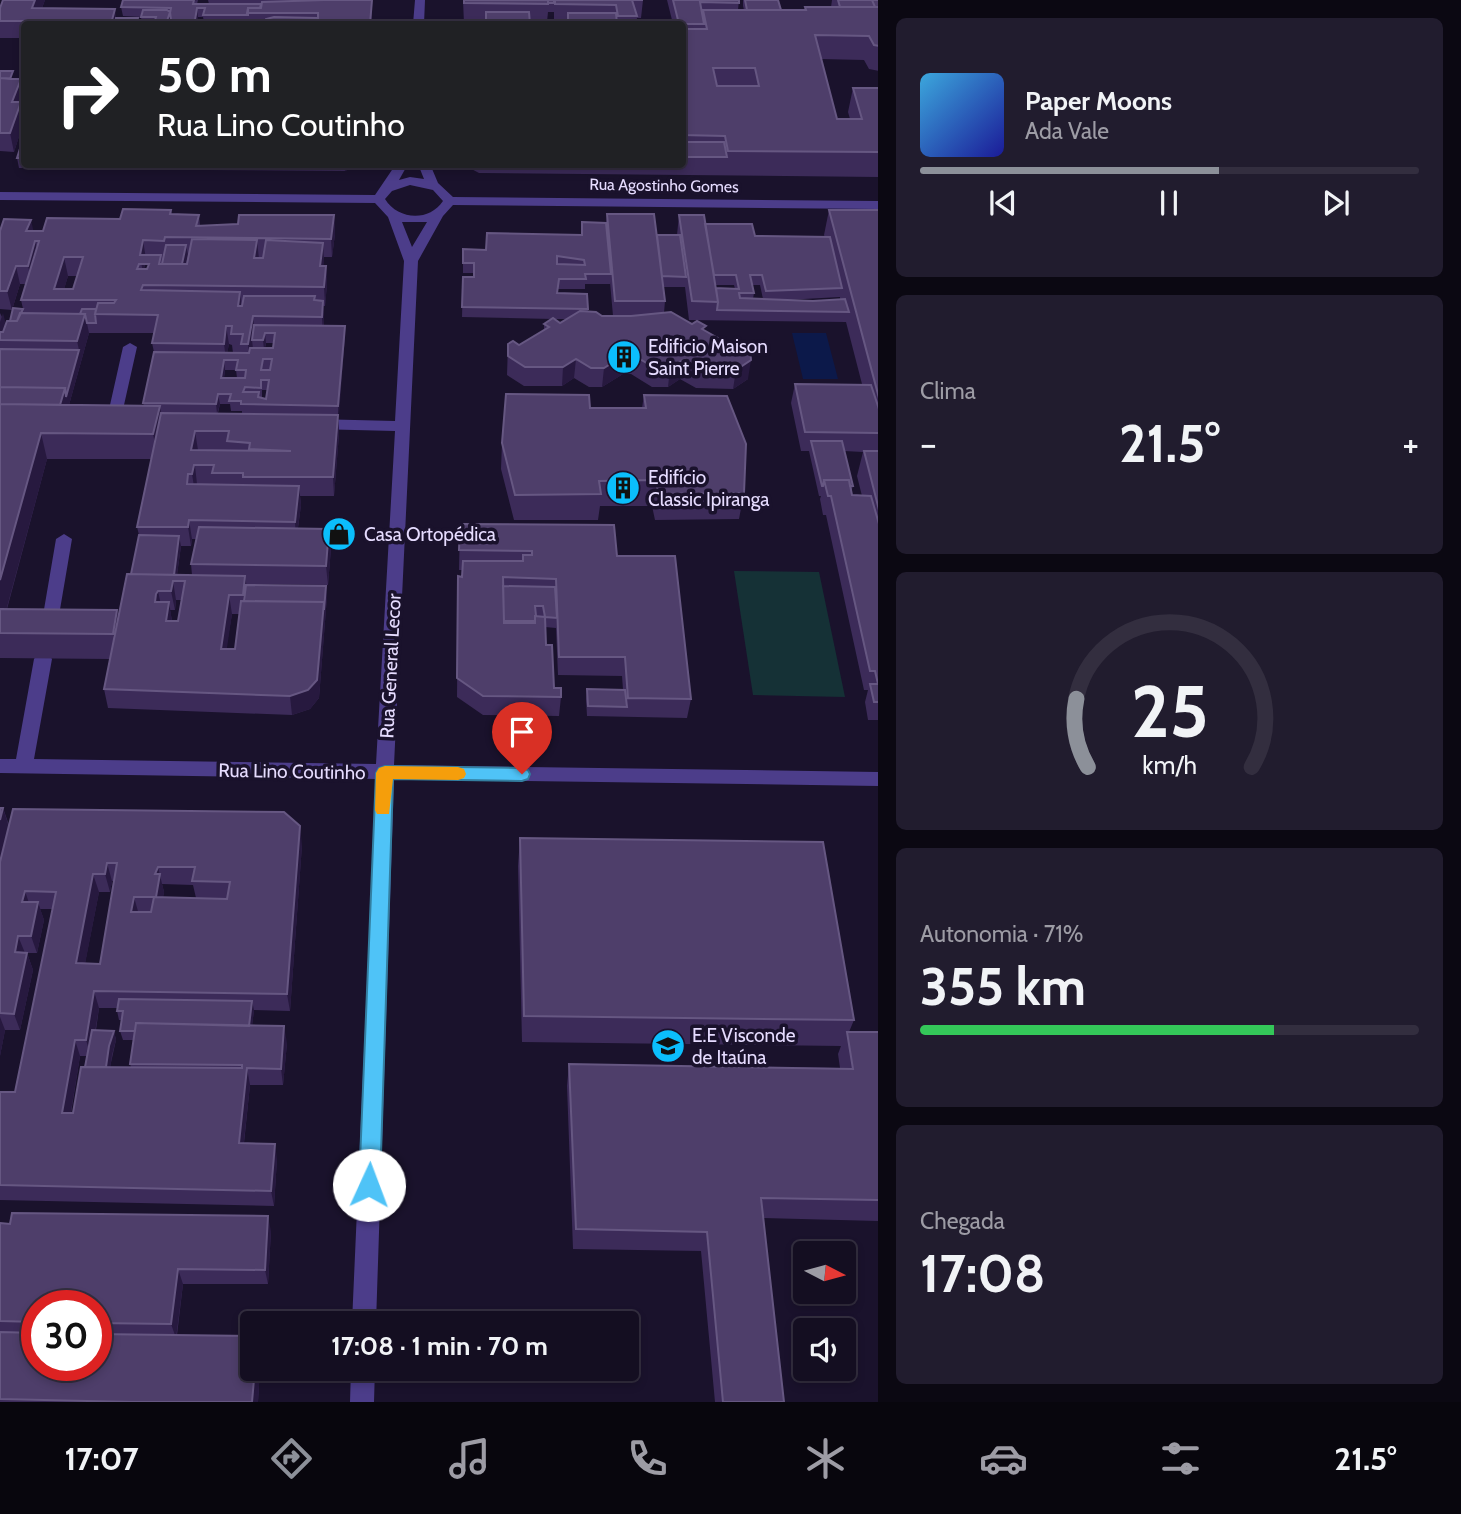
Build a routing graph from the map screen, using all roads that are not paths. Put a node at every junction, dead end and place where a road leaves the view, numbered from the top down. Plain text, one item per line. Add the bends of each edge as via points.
1 (420, 0) edge
2 (419, 21) edge
3 (400, 168) edge
4 (426, 168) edge
5 (432, 184) junction
6 (390, 186) junction
7 (0, 196) edge
8 (379, 200) junction
9 (449, 201) junction
10 (878, 205) edge
11 (438, 214) junction
12 (394, 217) junction
13 (411, 261) junction
14 (130, 347) dead end
15 (141, 422) edge
16 (299, 424) edge
17 (402, 426) junction
18 (64, 540) dead end
19 (48, 635) edge
20 (43, 659) edge
21 (0, 766) edge
22 (24, 767) junction
23 (385, 773) junction
24 (878, 779) edge
25 (364, 1311) edge
26 (363, 1381) edge
27 (362, 1402) edge

1 - 2 street
3 - 6 street
4 - 5 street
5 - 6 street via 410,181
5 - 9 street via 445,191
6 - 8 street
7 - 8 street
8 - 12 street via 382,209
9 - 10 street, Rua Agostinho Gomes
9 - 11 street, Rua General Lecor
11 - 12 street via 417,220
11 - 13 street, Rua General Lecor
12 - 13 street, Rua General Lecor
13 - 17 street, Rua General Lecor
14 - 15 street via 117,405 121,415
16 - 17 street
17 - 23 street, Rua General Lecor
18 - 19 street
20 - 22 street
21 - 22 street, Rua Lino Coutinho
22 - 23 street, Rua Lino Coutinho
23 - 24 street, Rua Lino Coutinho
23 - 25 street, Rua General Lecor
26 - 27 street

